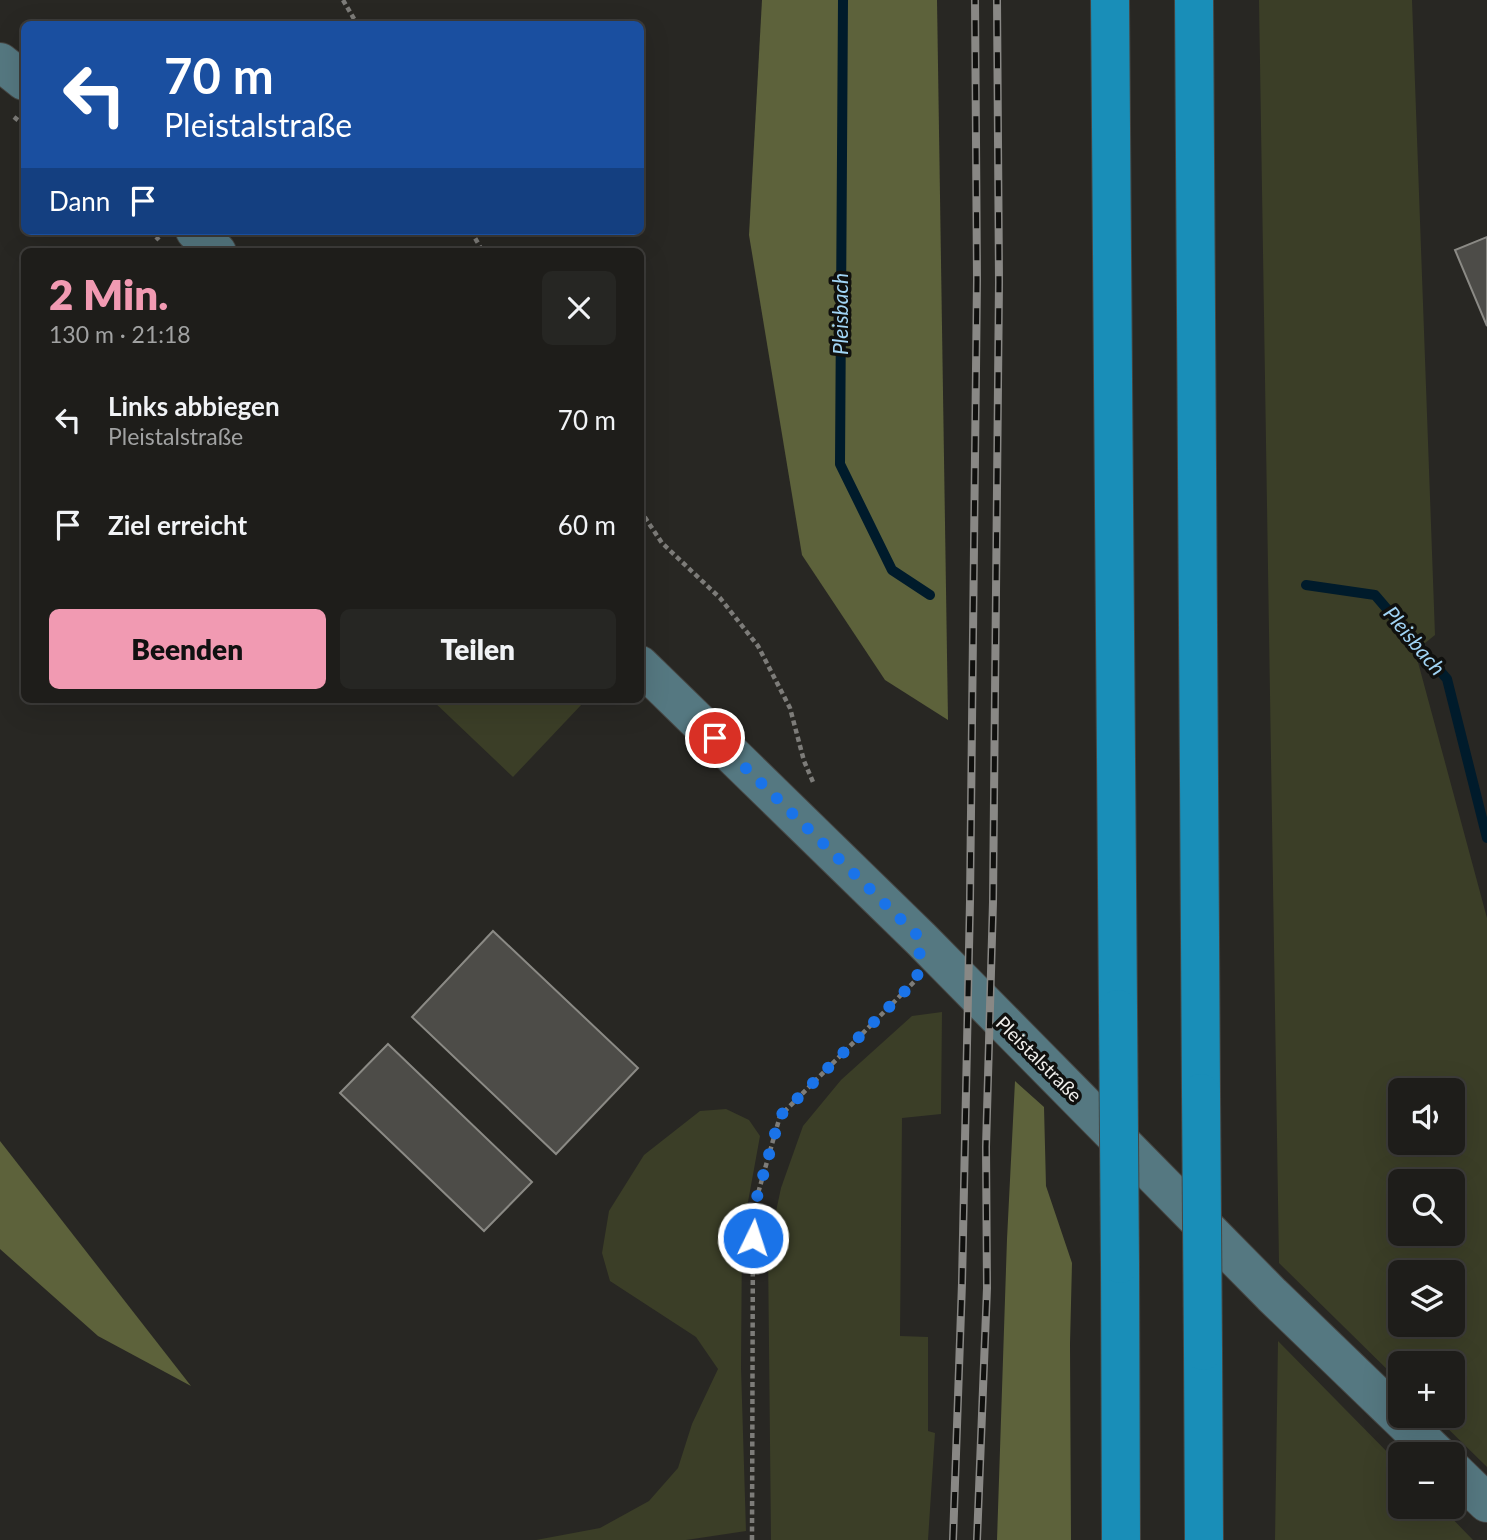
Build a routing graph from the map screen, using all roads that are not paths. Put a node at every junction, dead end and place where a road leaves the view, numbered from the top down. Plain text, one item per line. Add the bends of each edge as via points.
1 (1110, 0) edge
2 (1194, 0) edge
3 (0, 62) edge
4 (21, 79) edge
5 (199, 235) edge
6 (213, 248) edge
7 (644, 670) edge
8 (1425, 1442) edge
9 (1465, 1482) edge
10 (1487, 1503) edge
11 (1121, 1540) edge
12 (1204, 1540) edge

1 - 11 highway, bridge
2 - 12 highway, bridge
3 - 4 main road
5 - 6 main road
7 - 8 main road, Pleistalstraße
9 - 10 main road

